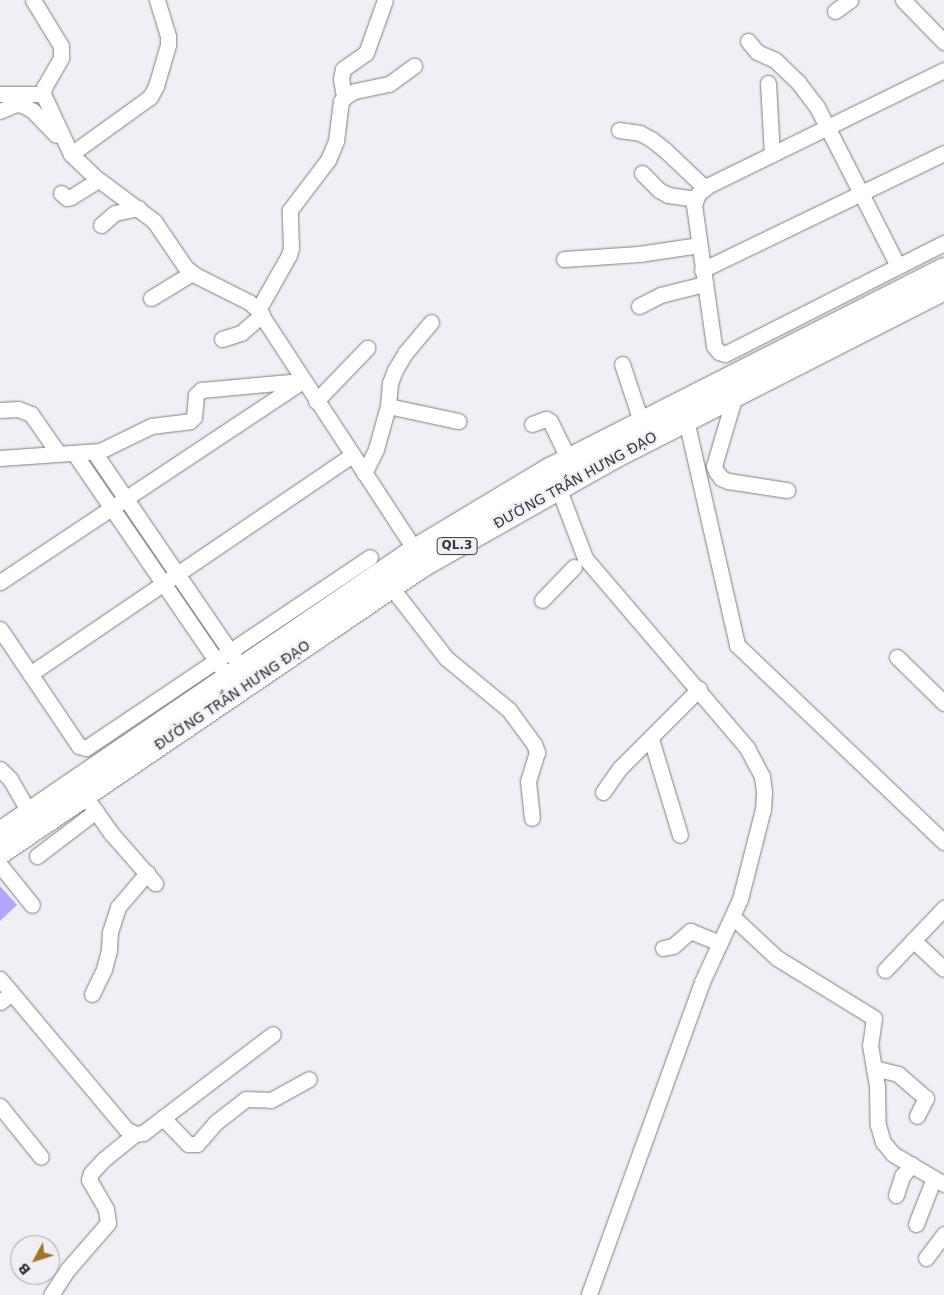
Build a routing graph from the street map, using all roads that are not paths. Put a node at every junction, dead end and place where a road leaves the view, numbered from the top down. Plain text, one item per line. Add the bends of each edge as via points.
1 (33, 0) edge
2 (157, 0) edge
3 (385, 0) edge
4 (850, 0) edge
5 (903, 0) edge
6 (835, 11) dead end
7 (748, 41) dead end
8 (944, 42) edge
9 (414, 66) dead end
10 (944, 70) edge
11 (768, 83) dead end
12 (0, 94) edge
13 (43, 94) junction
14 (344, 97) junction
15 (0, 110) edge
16 (827, 127) junction
17 (619, 130) dead end
18 (69, 150) junction
19 (944, 153) edge
20 (772, 154) junction
21 (642, 173) dead end
22 (98, 180) junction
23 (61, 193) dead end
24 (701, 194) junction
25 (861, 194) junction
26 (138, 208) junction
27 (101, 225) dead end
28 (944, 243) edge
29 (699, 246) junction
30 (564, 259) dead end
31 (898, 266) junction
32 (944, 269) edge
33 (192, 273) junction
34 (703, 277) junction
35 (944, 289) edge
36 (151, 298) dead end
37 (639, 306) dead end
38 (260, 312) junction
39 (431, 322) dead end
40 (222, 339) dead end
41 (366, 348) dead end
42 (622, 364) dead end
43 (303, 380) junction
44 (736, 394) junction
45 (316, 401) junction
46 (388, 406) junction
47 (0, 410) edge
48 (686, 420) junction
49 (458, 421) dead end
50 (532, 424) dead end
51 (642, 424) junction
52 (94, 452) junction
53 (58, 453) junction
54 (74, 453) junction
55 (352, 455) junction
56 (0, 458) edge
57 (559, 472) junction
58 (364, 473) junction
59 (787, 490) dead end
60 (126, 498) junction
61 (111, 508) junction
62 (414, 550) junction
63 (370, 557) dead end
64 (579, 562) junction
65 (177, 574) junction
66 (0, 582) edge
67 (163, 584) junction
68 (391, 587) junction
69 (542, 600) dead end
70 (0, 629) edge
71 (897, 657) dead end
72 (229, 664) junction
73 (30, 674) junction
74 (699, 689) junction
75 (944, 703) edge
76 (651, 739) junction
77 (0, 769) edge
78 (603, 792) dead end
79 (90, 804) junction
80 (532, 818) dead end
81 (34, 820) junction
82 (0, 833) edge
83 (680, 835) dead end
84 (944, 842) edge
85 (0, 853) edge
86 (38, 856) dead end
87 (0, 865) edge
88 (32, 905) dead end
89 (944, 908) edge
90 (733, 917) junction
91 (913, 940) junction
92 (720, 943) junction
93 (663, 948) dead end
94 (944, 969) edge
95 (885, 970) dead end
96 (0, 979) edge
97 (92, 994) dead end
98 (6, 998) edge
99 (273, 1034) dead end
100 (874, 1068) junction
101 (309, 1079) dead end
102 (0, 1106) edge
103 (917, 1116) dead end
104 (163, 1118) junction
105 (135, 1134) junction
106 (41, 1157) dead end
107 (912, 1165) junction
108 (939, 1181) edge
109 (896, 1195) dead end
110 (916, 1224) dead end
111 (944, 1234) edge
112 (926, 1258) dead end
113 (51, 1295) edge
114 (589, 1295) edge

1 - 13 street via 63,52
2 - 18 street via 168,45 150,97
3 - 14 street via 366,53 344,69 341,79
4 - 6 street
5 - 8 street
7 - 16 street via 757,52 775,60 798,82
9 - 14 street via 389,84 355,91
10 - 16 street
11 - 20 street
12 - 13 street
13 - 18 street
14 - 38 street via 339,108 336,141 328,160 290,210 289,255
15 - 18 street via 16,104 27,107
16 - 20 street
16 - 25 street
17 - 24 street via 640,133 651,139 665,150
18 - 22 street
19 - 25 street
20 - 24 street
21 - 24 street via 668,195
22 - 23 street via 71,197
22 - 26 street
24 - 29 street via 694,205
25 - 31 street
25 - 34 street
26 - 27 street via 115,214
26 - 33 street via 154,221
28 - 31 street
29 - 30 street
29 - 34 street
31 - 34 street via 726,354 718,352 714,346
32 - 51 highway, ĐƯỜNG TRẦN HƯNG ĐẠO / QL.3
33 - 36 street
33 - 38 street via 249,302
34 - 37 street
35 - 44 highway, ĐƯỜNG TRẦN HƯNG ĐẠO / QL.3
38 - 40 street via 241,333
38 - 43 street
39 - 46 street via 395,370 388,390
41 - 45 street
42 - 51 street
43 - 45 street
43 - 52 street via 201,390 196,395 194,417 190,421 152,426
43 - 60 street
44 - 48 highway, ĐƯỜNG TRẦN HƯNG ĐẠO / QL.3
44 - 59 street via 714,466 716,471 728,481
45 - 55 street
46 - 49 street
46 - 58 street via 376,449
47 - 53 street via 18,409 31,414
48 - 57 highway, ĐƯỜNG TRẦN HƯNG ĐẠO / QL.3
48 - 84 street via 737,645
50 - 57 street via 550,420
51 - 57 highway, ĐƯỜNG TRẦN HƯNG ĐẠO / QL.3
52 - 54 street
52 - 60 street
53 - 54 street
53 - 56 street
54 - 61 street
55 - 58 street
55 - 65 street
57 - 62 highway, ĐƯỜNG TRẦN HƯNG ĐẠO / QL.3
57 - 64 street
57 - 68 highway, ĐƯỜNG TRẦN HƯNG ĐẠO / QL.3
58 - 62 street
60 - 61 street
60 - 65 street
61 - 66 street
61 - 67 street
62 - 72 highway, ĐƯỜNG TRẦN HƯNG ĐẠO / QL.3
63 - 72 street
64 - 69 street
64 - 74 street
65 - 67 street
65 - 72 street
67 - 72 street
67 - 73 street
68 - 79 highway, ĐƯỜNG TRẦN HƯNG ĐẠO / QL.3
68 - 80 street via 446,658 509,710 534,744 537,752 528,781
70 - 73 street
71 - 75 street
72 - 73 street via 86,748 79,746
72 - 81 highway, ĐƯỜNG TRẦN HƯNG ĐẠO / QL.3
74 - 76 street
74 - 90 street via 752,755 762,776 763,809 744,890
76 - 78 street via 620,768
76 - 83 street
77 - 81 street via 10,779
79 - 81 highway, ĐƯỜNG TRẦN HƯNG ĐẠO / QL.3
79 - 86 street
79 - 97 street via 151,878 118,907 104,969
81 - 82 highway, ĐƯỜNG TRẦN HƯNG ĐẠO / QL.3
81 - 85 highway, ĐƯỜNG TRẦN HƯNG ĐẠO / QL.3
87 - 88 street
89 - 91 street
90 - 92 street
90 - 100 street via 777,958 874,1018 870,1046
91 - 94 street
91 - 95 street
92 - 93 street via 690,931 673,946
92 - 114 street via 702,982
96 - 98 street
98 - 105 street via 126,1129
99 - 104 street
100 - 103 street via 898,1074 926,1098
100 - 107 street via 878,1124 883,1142 893,1154
101 - 104 street via 271,1100 246,1099 215,1123 197,1144 188,1144
102 - 106 street
104 - 105 street via 143,1133
105 - 113 street via 91,1172 89,1180 106,1209 108,1223 68,1269
107 - 108 street
107 - 109 street via 902,1176
108 - 110 street
111 - 112 street

